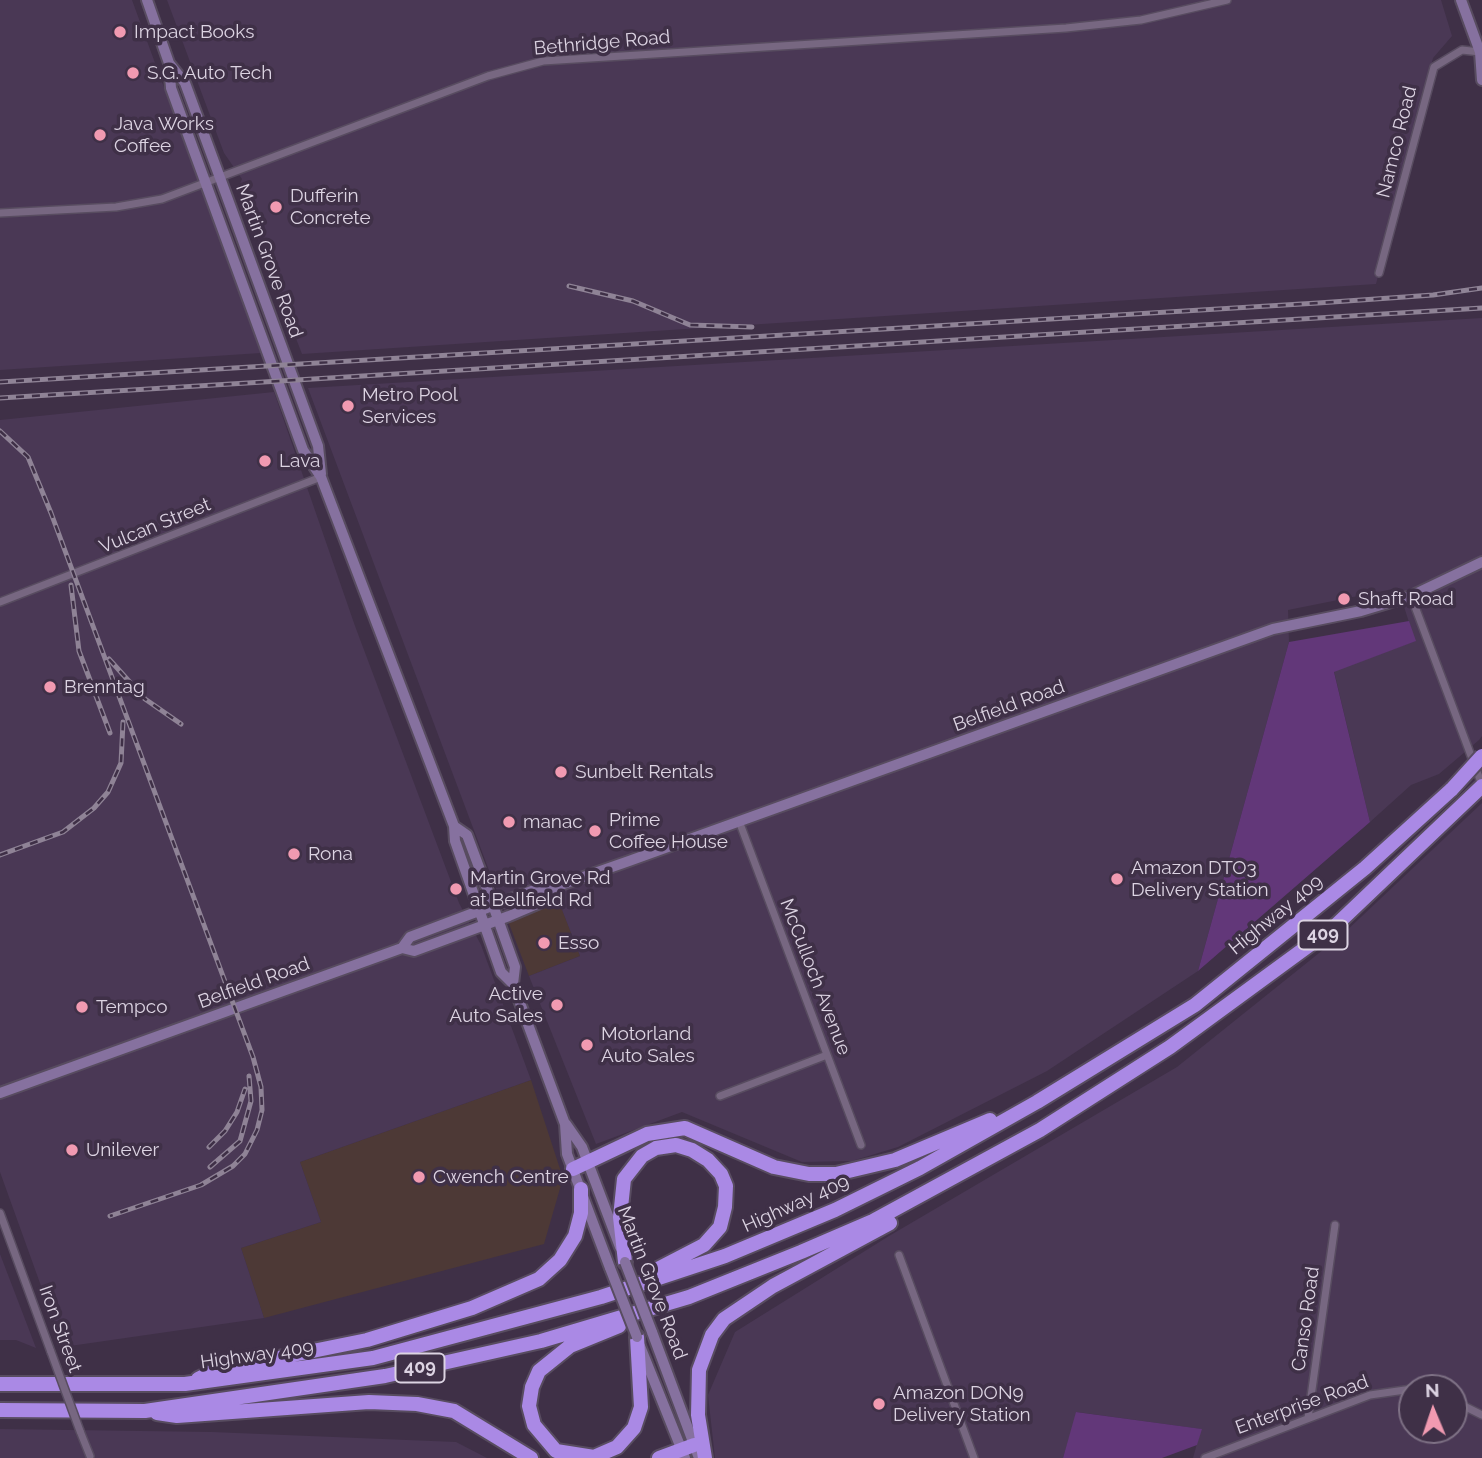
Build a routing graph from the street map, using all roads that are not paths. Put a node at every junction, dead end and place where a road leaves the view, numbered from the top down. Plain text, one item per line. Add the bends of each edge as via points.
1 (147, 0) edge
2 (1227, 0) edge
3 (1461, 0) edge
4 (1481, 53) edge
5 (169, 63) junction
6 (1482, 80) edge
7 (220, 177) junction
8 (206, 182) junction
9 (0, 213) edge
10 (1379, 273) dead end
11 (321, 477) junction
12 (1482, 562) edge
13 (1410, 596) junction
14 (0, 602) edge
15 (1482, 756) edge
16 (1482, 785) edge
17 (740, 821) junction
18 (454, 826) junction
19 (549, 889) junction
20 (494, 906) junction
21 (480, 911) junction
22 (499, 920) junction
23 (484, 925) junction
24 (402, 948) junction
25 (513, 984) junction
26 (827, 1055) junction
27 (0, 1093) edge
28 (720, 1096) dead end
29 (1037, 1102) junction
30 (565, 1124) junction
31 (1040, 1130) junction
32 (861, 1145) dead end
33 (588, 1162) junction
34 (573, 1169) junction
35 (581, 1189) junction
36 (0, 1213) edge
37 (1335, 1225) dead end
38 (899, 1255) dead end
39 (625, 1262) junction
40 (601, 1297) junction
41 (689, 1297) junction
42 (637, 1337) junction
43 (0, 1384) edge
44 (186, 1384) junction
45 (1398, 1391) edge
46 (0, 1410) edge
47 (145, 1411) junction
48 (1308, 1418) junction
49 (690, 1453) edge
50 (90, 1456) dead end
51 (531, 1458) edge
52 (659, 1458) edge
53 (705, 1458) edge
54 (974, 1458) edge
55 (1205, 1458) edge

1 - 5 main road, Martin Grove Road
2 - 7 street, Bethridge Road via 1142,20 1066,28 543,61 488,76
3 - 4 main road
4 - 6 main road
4 - 10 street, Namco Road via 1462,50 1434,67
5 - 7 main road, Martin Grove Road via 185,83
5 - 8 main road, Martin Grove Road via 171,88
7 - 8 street, Bethridge Road
7 - 11 main road, Martin Grove Road via 318,446
8 - 9 street, Bethridge Road via 162,199 116,206
8 - 11 main road, Martin Grove Road via 303,450
11 - 14 street, Vulcan Street
11 - 18 main road, Martin Grove Road
12 - 13 main road, Belfield Road
13 - 16 street
13 - 17 main road, Belfield Road via 1273,629
15 - 29 highway, Highway 409 / 409, bridge via 1365,868 1195,1004
16 - 31 highway, Highway 409 / 409 via 1334,927 1170,1047
17 - 19 main road, Belfield Road
17 - 26 street, McCulloch Avenue
18 - 20 main road, Martin Grove Road via 467,835
18 - 21 main road, Martin Grove Road
19 - 20 main road, Belfield Road via 537,889
19 - 22 main road, Belfield Road via 542,902
20 - 21 main road, Belfield Road
20 - 22 main road, Martin Grove Road
21 - 23 main road, Martin Grove Road
21 - 24 main road, Belfield Road via 410,937
22 - 23 main road, Belfield Road
22 - 25 main road, Martin Grove Road via 514,967
23 - 24 main road, Belfield Road via 414,951
23 - 25 main road, Martin Grove Road via 501,972
24 - 27 main road, Belfield Road
25 - 30 main road, Martin Grove Road
26 - 28 street
26 - 32 street, McCulloch Avenue
29 - 33 highway via 895,1160 836,1174 774,1167 685,1128 647,1135
29 - 40 highway, Highway 409 / 409 via 835,1210 725,1256
30 - 33 main road, Martin Grove Road
30 - 34 main road, Martin Grove Road
31 - 41 highway, Highway 409 / 409 via 873,1221
31 - 53 highway via 937,1196 773,1286 724,1319 712,1335 699,1370 698,1415
33 - 34 highway
33 - 39 main road, Martin Grove Road
34 - 35 main road, Martin Grove Road
35 - 42 main road, Martin Grove Road, bridge
35 - 44 highway via 579,1222 571,1244 539,1279 472,1308 367,1340 214,1371
36 - 50 street, Iron Street, bridge
37 - 48 street, Canso Road
38 - 54 street
39 - 40 highway via 621,1191 632,1166 656,1148 676,1145 708,1160 726,1185 720,1227 686,1257
39 - 49 main road, Martin Grove Road, bridge
40 - 44 highway, Highway 409 / 409 via 373,1358
41 - 42 highway via 570,1346 539,1371 529,1406 534,1425 556,1451 594,1457 617,1447 634,1428 641,1407
41 - 47 highway, Highway 409 / 409 via 541,1341 385,1376
42 - 49 main road, Martin Grove Road
43 - 44 highway, Highway 409 / 409
45 - 48 street, Enterprise Road via 1370,1395
46 - 47 highway, Highway 409 / 409
47 - 51 highway via 177,1416 369,1402 417,1404 454,1411
48 - 55 street, Enterprise Road
49 - 52 highway

